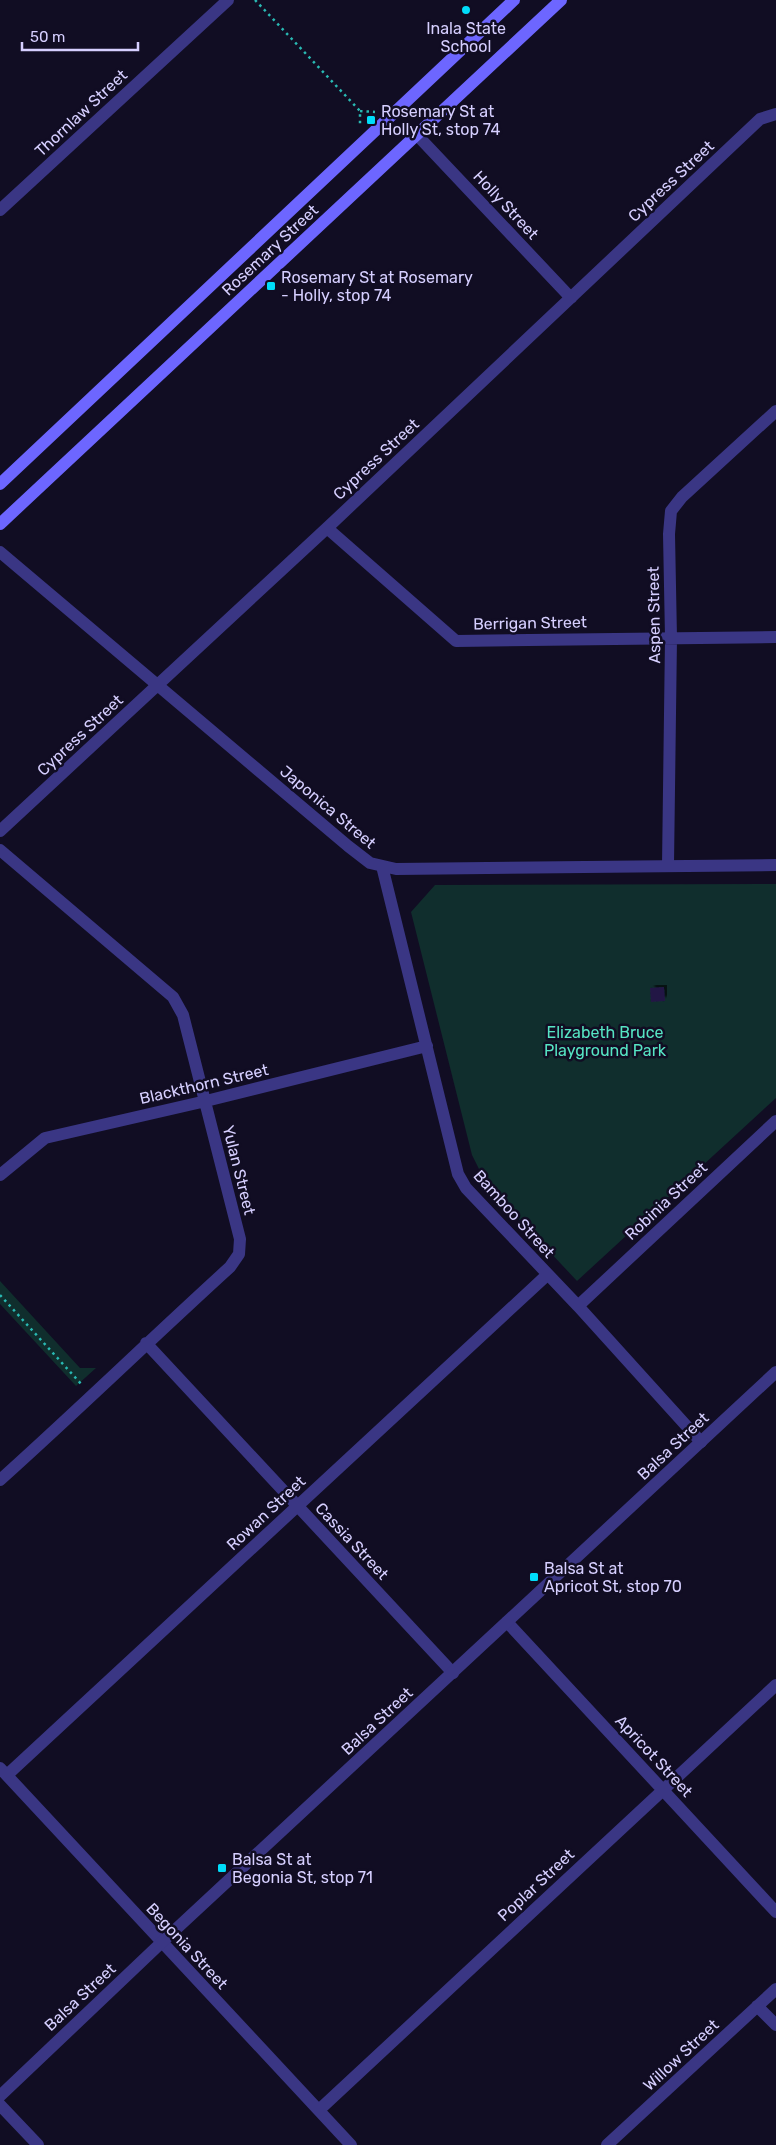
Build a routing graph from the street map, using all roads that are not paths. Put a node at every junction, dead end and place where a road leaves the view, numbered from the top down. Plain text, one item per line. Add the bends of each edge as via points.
1 (228, 0) edge
2 (514, 0) edge
3 (561, 0) edge
4 (776, 114) edge
5 (417, 135) junction
6 (0, 210) edge
7 (571, 298) junction
8 (776, 411) edge
9 (0, 484) edge
10 (0, 524) edge
11 (326, 528) junction
12 (0, 552) edge
13 (776, 637) edge
14 (671, 638) junction
15 (157, 684) junction
16 (0, 831) edge
17 (0, 850) edge
18 (668, 865) junction
19 (776, 865) edge
20 (382, 866) junction
21 (427, 1046) junction
22 (206, 1101) junction
23 (776, 1121) edge
24 (0, 1175) edge
25 (547, 1275) junction
26 (578, 1306) junction
27 (146, 1344) junction
28 (776, 1372) edge
29 (701, 1442) junction
30 (0, 1480) edge
31 (297, 1507) junction
32 (507, 1622) junction
33 (453, 1673) junction
34 (776, 1684) edge
35 (4, 1772) edge
36 (663, 1790) junction
37 (776, 1912) edge
38 (161, 1943) junction
39 (776, 1989) edge
40 (758, 2006) junction
41 (776, 2025) edge
42 (0, 2096) edge
43 (0, 2105) edge
44 (319, 2110) junction
45 (38, 2145) edge
46 (352, 2145) edge
47 (607, 2145) edge

1 - 6 street, Thornlaw Street
2 - 9 main road, Rosemary Street
3 - 5 main road, Rosemary Street
4 - 7 street, Cypress Street via 760,119
5 - 7 street, Holly Street
5 - 10 main road, Rosemary Street
7 - 11 street, Cypress Street
8 - 14 street, Aspen Street via 682,497 671,511
11 - 14 street, Berrigan Street via 456,641
11 - 15 street, Cypress Street
12 - 15 street, Japonica Street
13 - 14 street, Berrigan Street
14 - 18 street, Aspen Street
15 - 16 street, Cypress Street
15 - 20 street, Japonica Street via 348,846 370,863
17 - 22 street, Yulan Street via 173,997 184,1015
18 - 19 street, Japonica Street
18 - 20 street, Japonica Street
20 - 21 street, Bamboo Street
21 - 22 street, Blackthorn Street
21 - 25 street, Bamboo Street via 458,1174 466,1188
22 - 24 street, Blackthorn Street via 45,1138
22 - 27 street, Yulan Street via 240,1239 238,1254 230,1267
23 - 26 street, Robinia Street
25 - 26 street, Bamboo Street
25 - 31 street, Rowan Street
26 - 29 street, Bamboo Street
27 - 30 street, Yulan Street
27 - 31 street, Cassia Street
28 - 29 street, Balsa Street
29 - 32 street, Balsa Street
31 - 33 street, Cassia Street
31 - 35 street, Rowan Street
32 - 33 street, Balsa Street
32 - 36 street, Apricot Street
33 - 38 street, Balsa Street
34 - 36 street, Poplar Street
35 - 38 street, Begonia Street
36 - 37 street, Apricot Street
36 - 44 street, Poplar Street
38 - 42 street, Balsa Street
38 - 44 street, Begonia Street
39 - 40 street, Willow Street
40 - 41 street
40 - 47 street, Willow Street
43 - 45 street
44 - 46 street, Begonia Street

